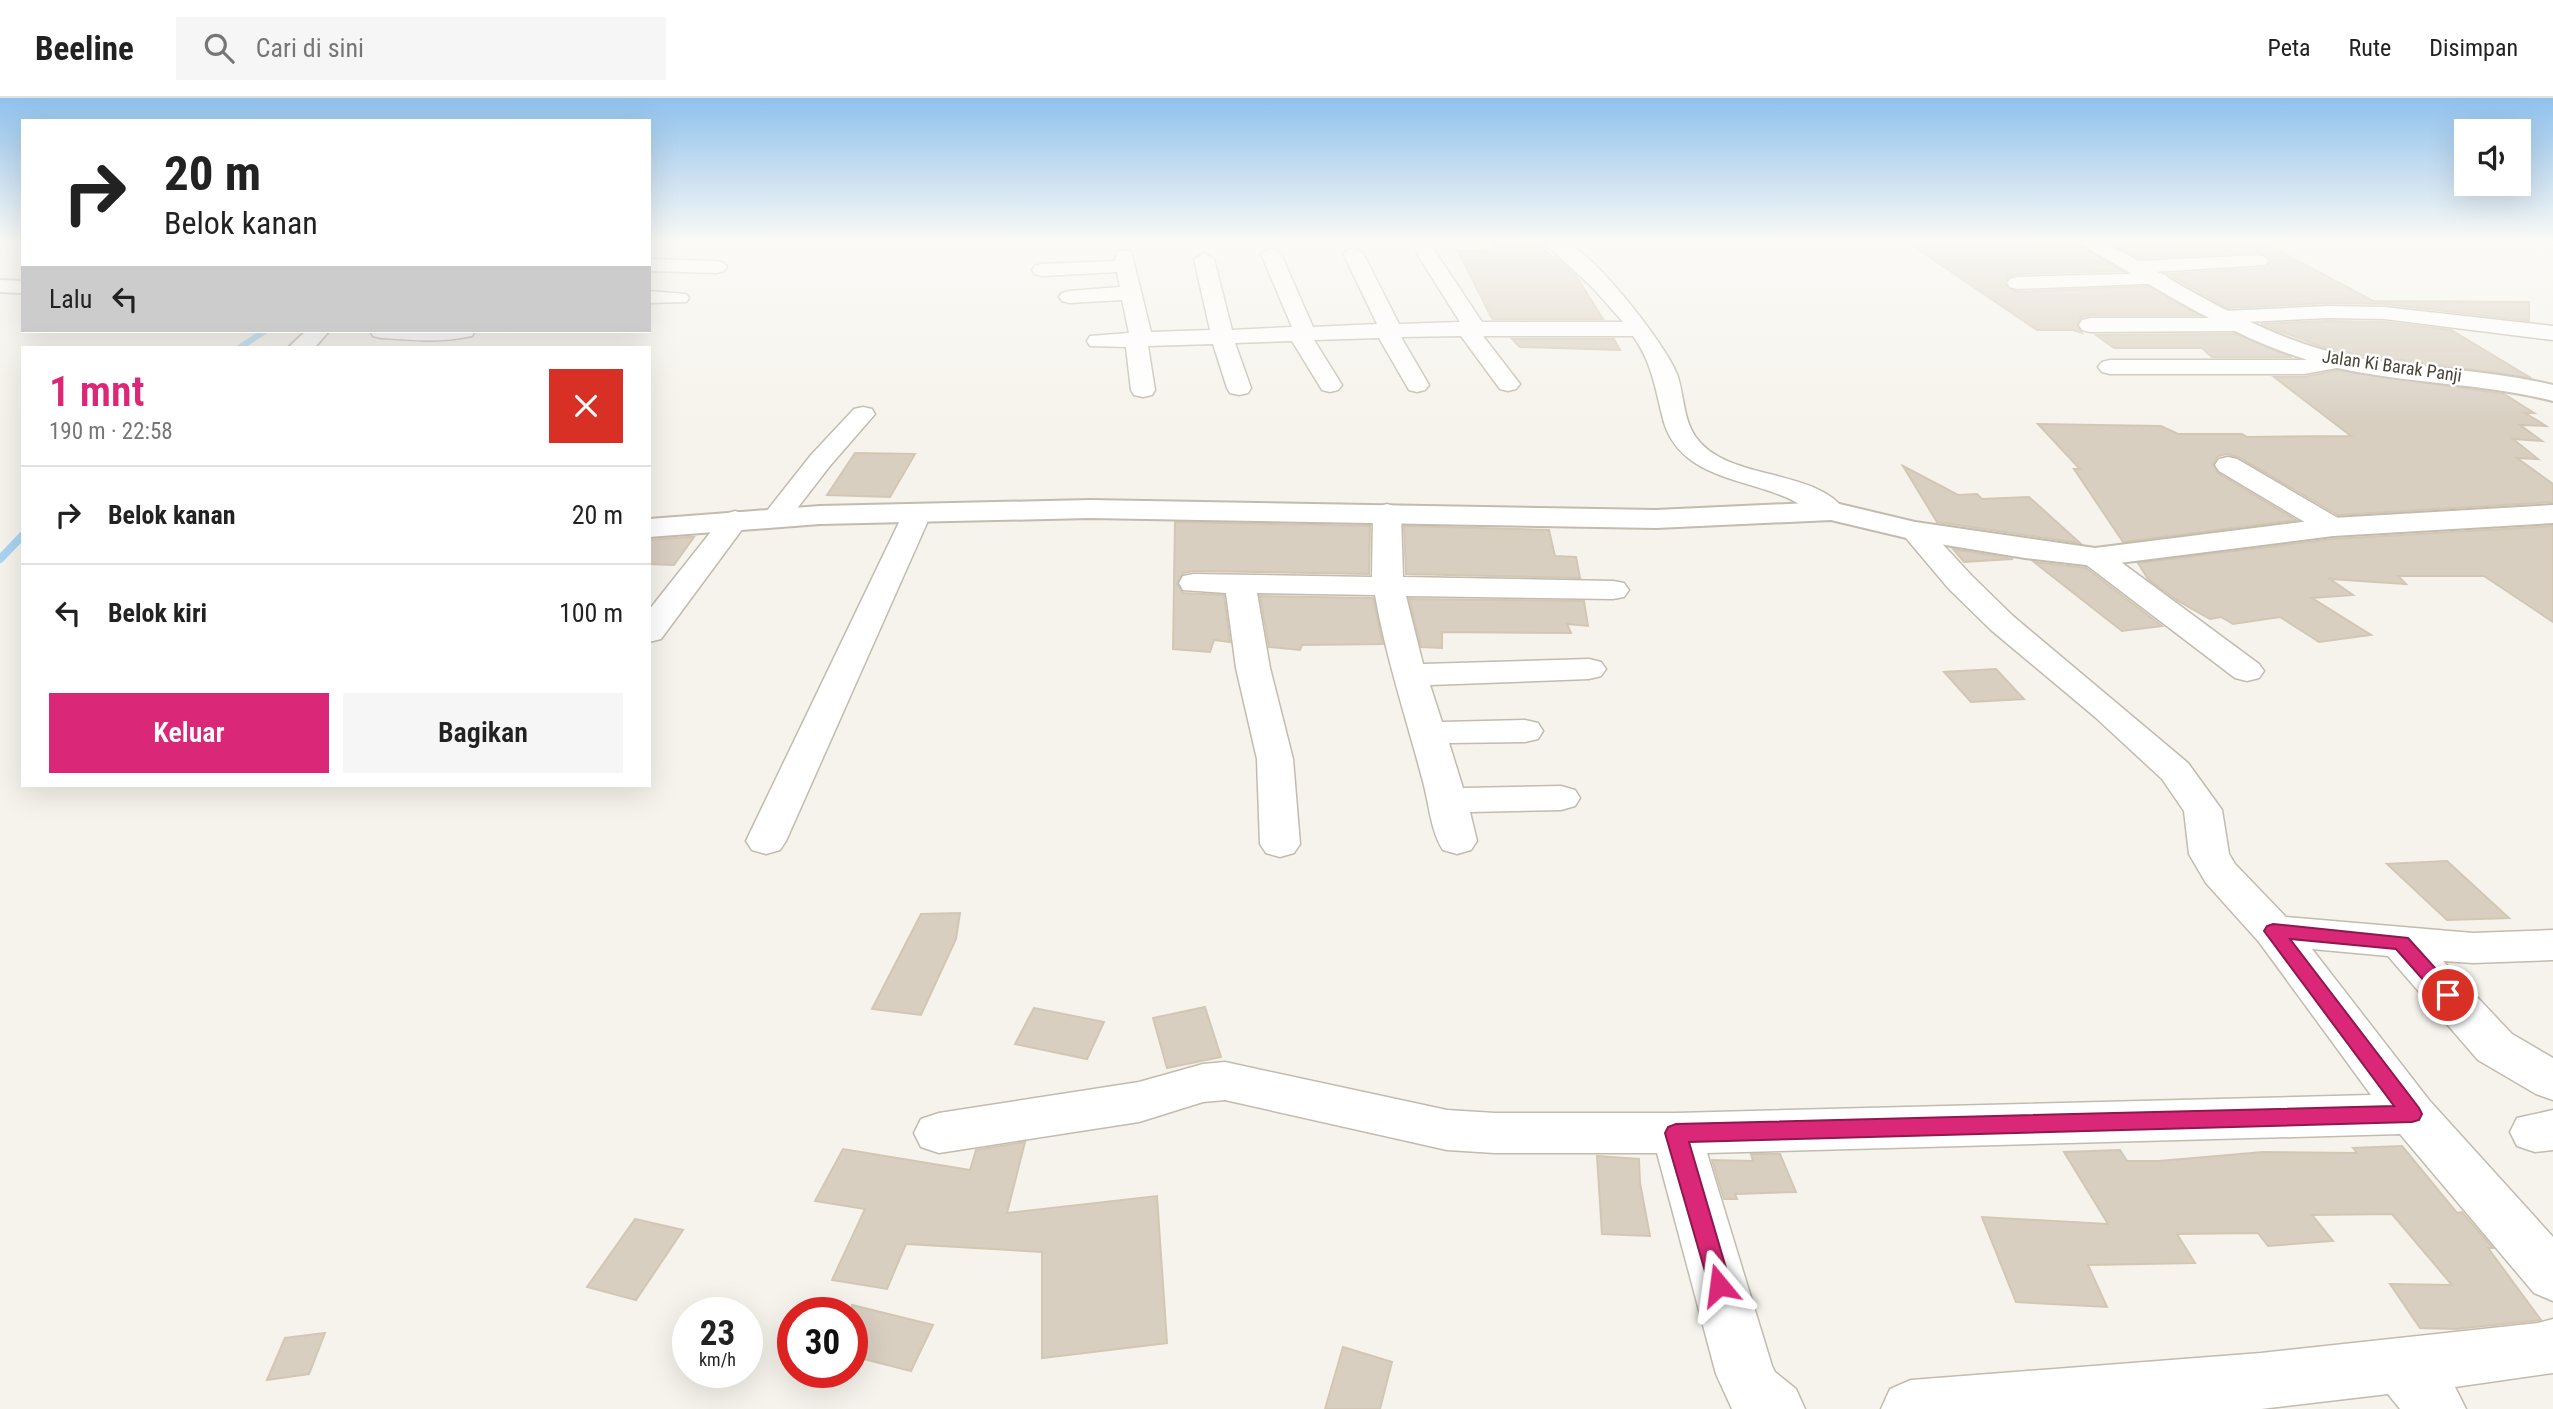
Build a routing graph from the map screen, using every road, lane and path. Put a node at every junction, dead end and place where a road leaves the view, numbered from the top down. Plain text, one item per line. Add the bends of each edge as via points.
1 (1132, 302) edge
2 (1214, 302) edge
3 (1290, 302) edge
4 (1375, 302) edge
5 (1456, 302) edge
6 (1615, 302) edge
7 (2199, 302) edge
8 (2230, 320) junction
9 (2090, 325) dead end
10 (1471, 328) junction
11 (1637, 329) junction
12 (1388, 330) junction
13 (406, 333) edge
14 (448, 333) edge
15 (2553, 333) edge
16 (1302, 334) junction
17 (1222, 337) junction
18 (1138, 340) junction
19 (1098, 341) dead end
20 (2287, 346) junction
21 (2169, 349) dead end
22 (2340, 361) junction
23 (2110, 367) dead end
24 (1508, 384) dead end
25 (1330, 385) dead end
26 (1417, 385) dead end
27 (1239, 388) dead end
28 (1143, 390) dead end
29 (2553, 393) edge
30 (863, 414) dead end
31 (2228, 466) dead end
32 (1831, 511) junction
33 (1387, 513) junction
34 (917, 514) junction
35 (2553, 514) edge
36 (776, 517) junction
37 (735, 520) junction
38 (2333, 527) junction
39 (651, 528) edge
40 (1915, 531) junction
41 (2095, 557) junction
42 (1194, 583) dead end
43 (1240, 584) junction
44 (1388, 585) junction
45 (1613, 590) dead end
46 (651, 629) edge
47 (1589, 669) dead end
48 (2247, 671) dead end
49 (1409, 675) junction
50 (1525, 731) dead end
51 (1427, 733) junction
52 (1561, 798) dead end
53 (1448, 800) junction
54 (766, 841) dead end
55 (1457, 841) dead end
56 (1280, 844) dead end
57 (2273, 931) junction
58 (2401, 943) junction
59 (2553, 945) edge
60 (2553, 1082) edge
61 (2412, 1114) junction
62 (939, 1133) dead end
63 (1676, 1133) junction
64 (2553, 1276) edge
65 (2553, 1346) edge
66 (2420, 1388) edge
67 (1774, 1409) edge
68 (1911, 1409) edge

1 - 18 street
2 - 17 street
3 - 16 street
4 - 12 street
5 - 10 street
6 - 11 street
7 - 8 street, Jalan Ki Barak Panji
8 - 9 street
8 - 15 street via 2374,312
8 - 20 street, Jalan Ki Barak Panji
10 - 11 street
10 - 12 street
10 - 24 street
11 - 32 street via 1664,371 1673,418 1690,448 1709,462 1795,491
12 - 16 street
12 - 26 street
13 - 14 street
16 - 17 street
16 - 25 street
17 - 18 street
17 - 27 street
18 - 19 street
18 - 28 street
20 - 21 street
20 - 22 street, Jalan Ki Barak Panji
22 - 23 street via 2285,367
22 - 29 street, Jalan Ki Barak Panji via 2513,383
30 - 36 street
31 - 38 street
32 - 33 street via 1656,519
32 - 40 street
33 - 34 street via 1136,509
33 - 44 street
34 - 36 street
34 - 54 street
35 - 38 street
36 - 37 street
37 - 39 street
37 - 46 street
38 - 41 street
40 - 41 street
40 - 57 street via 2002,623 2175,771 2203,810 2209,854 2220,873
41 - 48 street
42 - 43 street
43 - 44 street
43 - 56 street via 1253,668 1275,759
44 - 45 street
44 - 49 street
47 - 49 street
49 - 51 street
50 - 51 street
51 - 53 street
52 - 53 street
53 - 55 street
57 - 58 street
57 - 61 street
58 - 59 street via 2473,948
58 - 60 street via 2495,1047
61 - 63 street
61 - 64 street
62 - 63 street via 1139,1102 1225,1081 1447,1130
63 - 67 street via 1745,1374 1754,1392
65 - 66 street
66 - 68 street via 2261,1381

